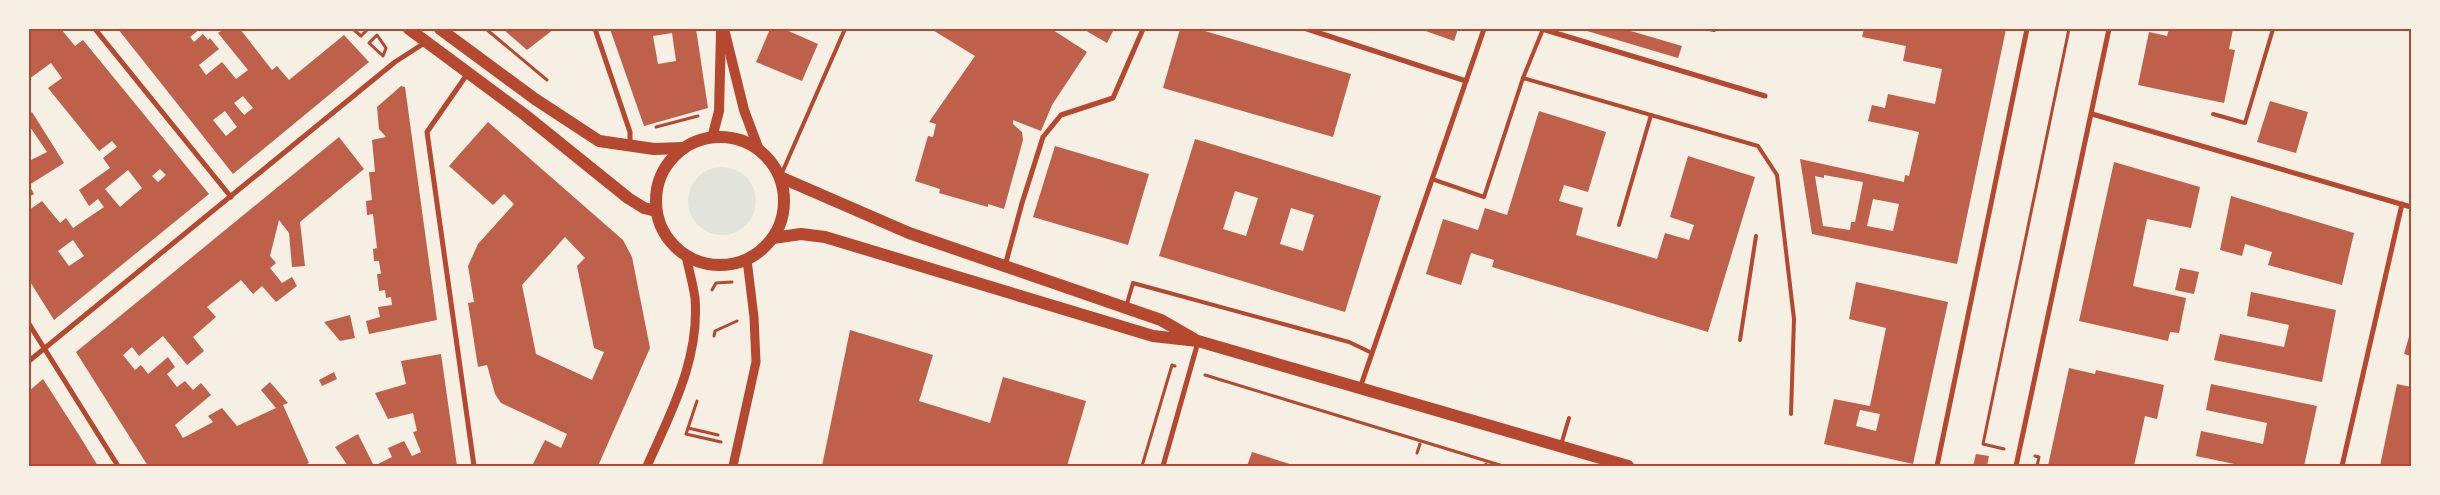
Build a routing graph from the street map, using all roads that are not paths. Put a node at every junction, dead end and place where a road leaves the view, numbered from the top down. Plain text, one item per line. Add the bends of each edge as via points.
1 (95, 29) edge
2 (409, 29) edge
3 (440, 29) edge
4 (595, 29) edge
5 (723, 29) edge
6 (845, 29) edge
7 (1143, 29) edge
8 (1307, 29) edge
9 (1484, 29) edge
10 (1542, 29) edge
11 (1709, 29) edge
12 (1715, 29) edge
13 (2026, 29) edge
14 (2109, 29) edge
15 (2273, 29) edge
16 (427, 42) junction
17 (468, 73) junction
18 (1523, 78) junction
19 (1466, 81) junction
20 (1766, 96) dead end
21 (2092, 114) junction
22 (2213, 114) dead end
23 (1651, 115) junction
24 (712, 138) junction
25 (630, 146) junction
26 (684, 148) junction
27 (759, 150) junction
28 (780, 177) junction
29 (1432, 180) junction
30 (232, 197) junction
31 (2402, 204) junction
32 (2411, 207) edge
33 (656, 211) junction
34 (1619, 225) dead end
35 (1756, 236) dead end
36 (773, 238) junction
37 (686, 256) junction
38 (747, 260) junction
39 (1005, 266) junction
40 (1125, 309) junction
41 (29, 324) edge
42 (1740, 340) dead end
43 (1198, 341) junction
44 (44, 348) junction
45 (1372, 353) junction
46 (29, 361) edge
47 (1360, 388) junction
48 (1791, 414) dead end
49 (1569, 418) dead end
50 (1560, 446) junction
51 (118, 466) edge
52 (474, 466) edge
53 (647, 466) edge
54 (733, 466) edge
55 (1163, 466) edge
56 (1628, 466) edge
57 (1937, 466) edge
58 (2016, 466) edge
59 (2342, 466) edge

1 - 30 street
2 - 16 main road
3 - 25 main road via 535,99 599,141
4 - 25 street via 630,132
5 - 24 main road via 719,112
5 - 27 main road via 744,110
6 - 28 lane
7 - 39 street via 1114,98 1061,115 1043,136
8 - 19 street
9 - 19 street
10 - 18 lane
10 - 20 street
11 - 12 lane
13 - 57 street
14 - 21 street
15 - 22 lane via 2245,123
16 - 17 main road
16 - 30 street via 396,62
17 - 33 main road via 628,198
17 - 52 street via 427,132
18 - 23 lane
18 - 29 lane via 1484,197
19 - 29 street
21 - 31 street
21 - 58 street
23 - 34 lane
23 - 48 lane via 1758,146 1777,175 1794,319
24 - 26 main road
24 - 27 main road via 736,139
25 - 26 main road
26 - 33 main road via 667,165 657,188
27 - 28 main road via 772,162
28 - 36 main road via 785,208
28 - 39 main road via 909,233
29 - 45 street
30 - 44 street
31 - 32 street
31 - 59 street
33 - 37 main road via 667,237
35 - 42 lane
36 - 38 main road
36 - 43 main road via 801,234 825,237 1153,336
37 - 38 main road via 706,264 727,266
37 - 53 street via 695,298 691,356 682,388
38 - 54 street via 756,362
39 - 40 main road
40 - 43 main road via 1161,320
40 - 45 lane via 1132,282 1349,342
41 - 44 street
43 - 47 main road
43 - 55 street
44 - 46 street
44 - 51 street
45 - 47 street
47 - 50 main road
49 - 50 lane
50 - 56 main road

